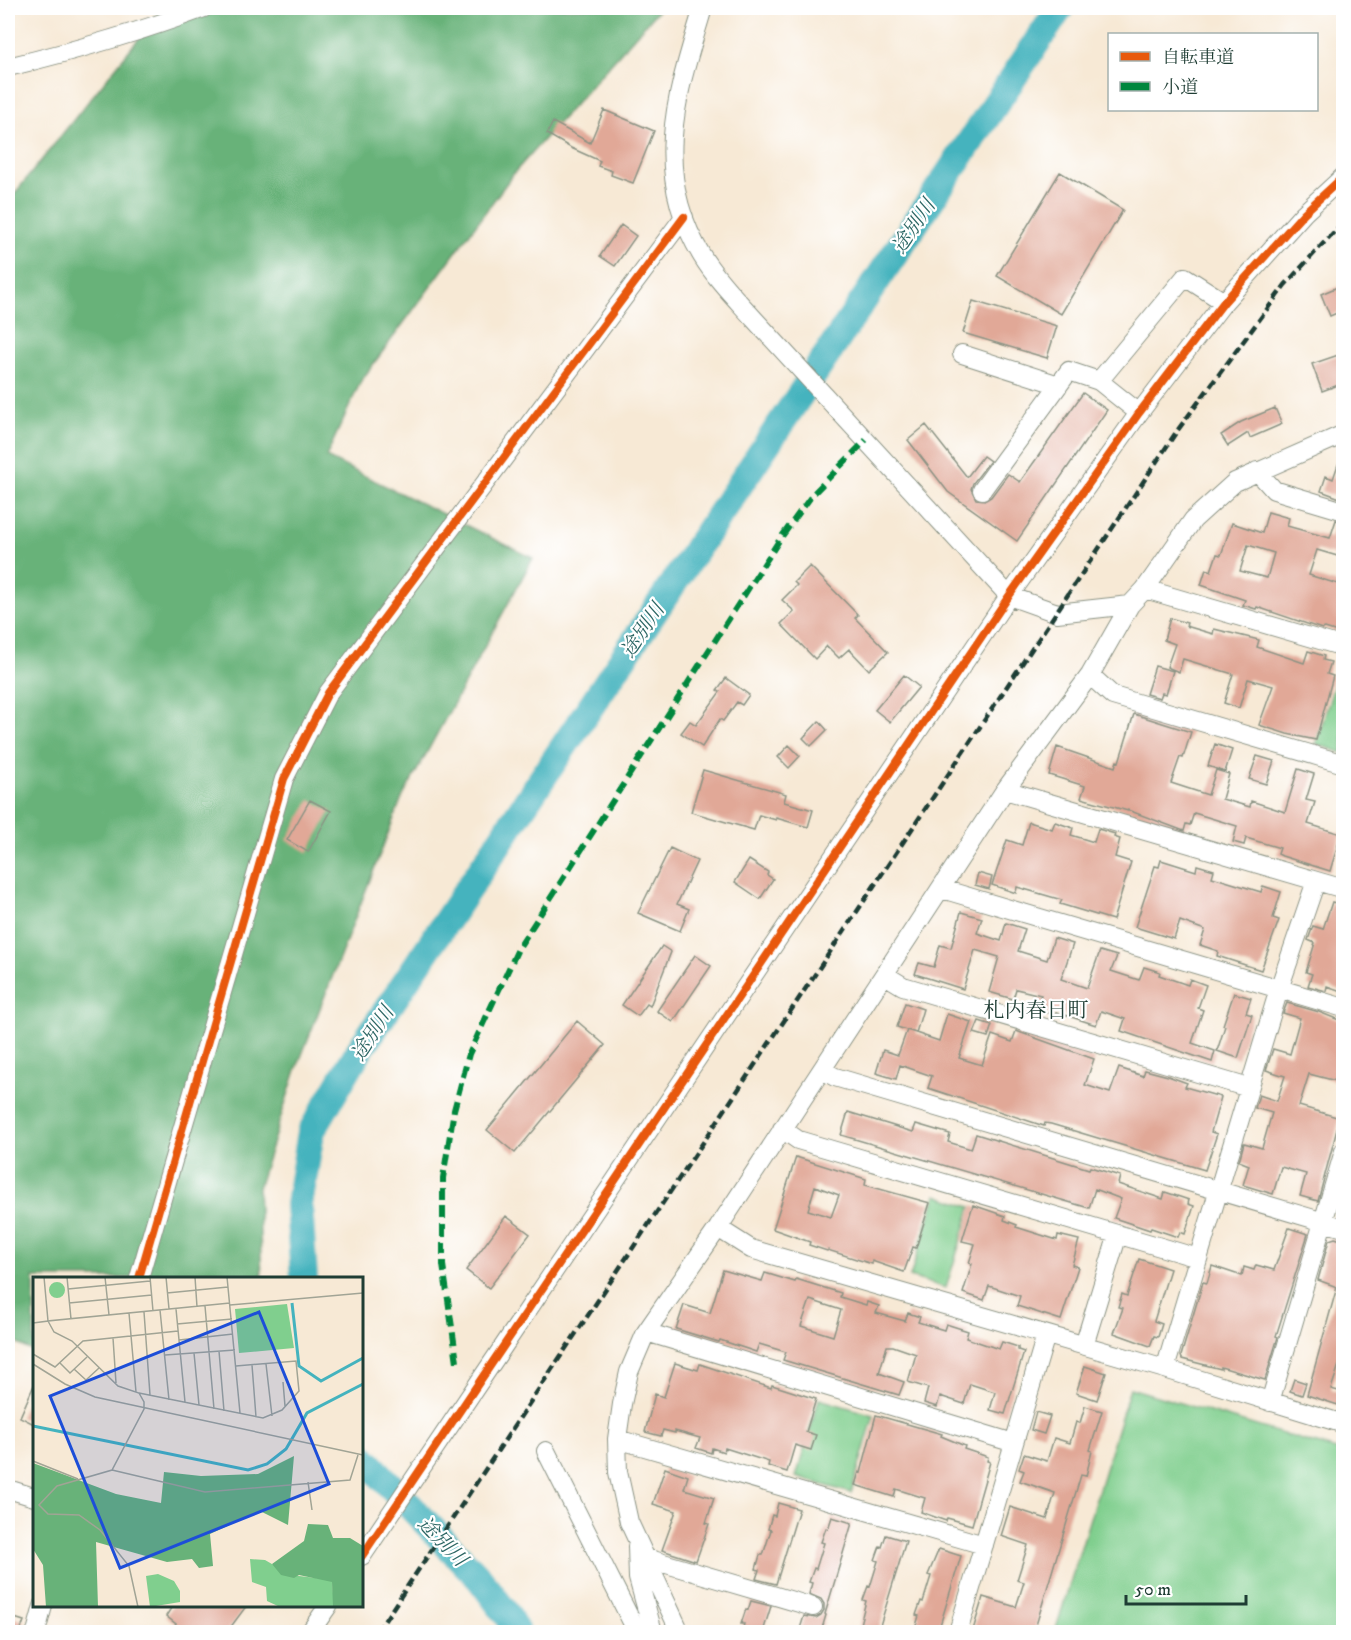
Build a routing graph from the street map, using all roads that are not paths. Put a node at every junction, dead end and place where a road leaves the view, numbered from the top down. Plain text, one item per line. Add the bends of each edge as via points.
1 (204, 8) edge
2 (703, 8) edge
3 (8, 67) edge
4 (1344, 176) edge
5 (684, 217) junction
6 (1224, 302) junction
7 (962, 354) dead end
8 (1100, 381) junction
9 (1059, 385) junction
10 (1139, 413) junction
11 (1344, 434) edge
12 (1257, 471) junction
13 (982, 490) dead end
14 (1344, 511) edge
15 (1145, 589) junction
16 (1010, 596) junction
17 (1130, 605) junction
18 (1344, 647) edge
19 (1090, 675) junction
20 (1344, 764) edge
21 (1005, 790) junction
22 (1316, 881) junction
23 (942, 889) junction
24 (1344, 889) edge
25 (885, 975) junction
26 (1279, 989) junction
27 (1344, 1008) edge
28 (822, 1070) junction
29 (1249, 1088) junction
30 (782, 1129) junction
31 (1344, 1152) edge
32 (1218, 1191) junction
33 (1323, 1221) junction
34 (718, 1228) junction
35 (1344, 1228) edge
36 (1118, 1234) junction
37 (1198, 1258) junction
38 (139, 1277) edge
39 (646, 1332) junction
40 (1046, 1335) junction
41 (1086, 1339) dead end
42 (1165, 1369) junction
43 (1270, 1402) junction
44 (1344, 1424) edge
45 (617, 1439) junction
46 (1014, 1443) junction
47 (546, 1451) dead end
48 (8, 1489) edge
49 (33, 1497) edge
50 (637, 1540) junction
51 (984, 1545) junction
52 (363, 1555) edge
53 (646, 1558) junction
54 (42, 1607) edge
55 (327, 1607) edge
56 (813, 1607) dead end
57 (36, 1632) edge
58 (310, 1632) edge
59 (637, 1632) edge
60 (653, 1632) edge
61 (680, 1632) edge
62 (958, 1632) edge

1 - 3 street
2 - 5 street via 680,86 672,130 671,165
4 - 6 street via 1304,213
5 - 16 street via 712,271
5 - 38 street via 328,693 284,779
6 - 8 street via 1185,277
6 - 10 street
7 - 9 street
8 - 9 street via 1070,371
8 - 10 street
9 - 13 street
10 - 16 street
11 - 12 street
12 - 14 street via 1274,490
12 - 15 street via 1234,482 1193,520
15 - 17 street
15 - 18 street
16 - 17 street via 1057,613
16 - 52 street
17 - 19 street
19 - 20 street via 1113,696
19 - 21 street
21 - 22 street
21 - 23 street
22 - 24 street
22 - 26 street
23 - 25 street
23 - 26 street
25 - 28 street
25 - 29 street via 903,986
26 - 27 street
26 - 29 street
28 - 30 street
28 - 32 street
29 - 32 street
30 - 34 street
30 - 36 street via 798,1140
31 - 33 street
32 - 33 street
32 - 37 street
33 - 35 street
33 - 43 street
34 - 39 street
34 - 40 street via 751,1249
36 - 37 street
36 - 41 street
37 - 42 street
39 - 45 street via 629,1372
39 - 46 street
40 - 42 street
40 - 46 street
42 - 43 street
43 - 44 street
45 - 50 street via 618,1472
45 - 51 street
46 - 51 street
47 - 59 street
48 - 49 street
50 - 53 street
50 - 60 street via 638,1578
51 - 62 street
53 - 56 street
53 - 61 street
54 - 57 street
55 - 58 street

